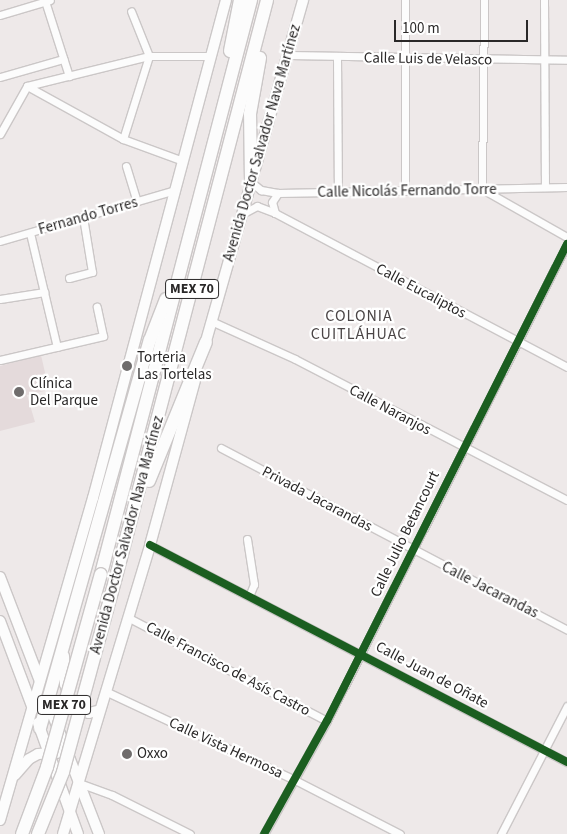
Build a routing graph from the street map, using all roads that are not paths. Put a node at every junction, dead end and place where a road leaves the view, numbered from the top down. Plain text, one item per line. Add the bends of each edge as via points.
1 (226, 0) edge
2 (240, 0) edge
3 (251, 0) edge
4 (268, 0) edge
5 (303, 0) edge
6 (406, 0) edge
7 (484, 0) edge
8 (544, 0) edge
9 (47, 1) edge
10 (131, 11) dead end
11 (0, 15) edge
12 (289, 55) junction
13 (149, 56) junction
14 (210, 56) junction
15 (337, 57) junction
16 (404, 58) junction
17 (63, 59) junction
18 (484, 60) junction
19 (545, 60) junction
20 (567, 60) edge
21 (69, 76) junction
22 (0, 77) edge
23 (27, 86) junction
24 (225, 99) junction
25 (0, 134) edge
26 (123, 139) junction
27 (183, 161) junction
28 (126, 166) dead end
29 (251, 182) junction
30 (545, 187) junction
31 (567, 187) edge
32 (482, 189) junction
33 (175, 190) junction
34 (405, 191) junction
35 (278, 193) junction
36 (338, 193) junction
37 (137, 201) junction
38 (275, 213) junction
39 (242, 214) junction
40 (83, 217) junction
41 (191, 231) junction
42 (30, 233) junction
43 (567, 237) edge
44 (0, 241) edge
45 (567, 244) edge
46 (69, 278) dead end
47 (44, 292) junction
48 (0, 299) edge
49 (97, 307) dead end
50 (211, 321) junction
51 (206, 342) junction
52 (518, 342) junction
53 (57, 347) junction
54 (0, 360) edge
55 (567, 367) edge
56 (128, 372) junction
57 (134, 405) junction
58 (221, 448) dead end
59 (462, 448) junction
60 (111, 481) junction
61 (93, 498) junction
62 (567, 500) edge
63 (130, 530) junction
64 (247, 539) dead end
65 (150, 545) junction
66 (412, 550) junction
67 (0, 577) edge
68 (250, 594) junction
69 (129, 618) junction
70 (0, 621) edge
71 (567, 630) edge
72 (68, 633) junction
73 (361, 653) junction
74 (40, 681) junction
75 (105, 691) junction
76 (48, 702) junction
77 (567, 706) edge
78 (32, 708) junction
79 (98, 711) junction
80 (327, 721) junction
81 (40, 728) junction
82 (545, 751) junction
83 (50, 752) junction
84 (68, 752) junction
85 (567, 762) edge
86 (293, 779) junction
87 (12, 780) junction
88 (79, 783) junction
89 (70, 812) junction
90 (0, 820) edge
91 (22, 834) edge
92 (38, 834) edge
93 (63, 834) edge
94 (78, 834) edge
95 (99, 834) edge
96 (190, 834) edge
97 (264, 834) edge
98 (400, 834) edge
99 (501, 834) edge

1 - 14 main road
2 - 24 highway
3 - 24 highway, Avenida Doctor Salvador Nava Martínez / MEX 70
4 - 29 highway via 250,114
4 - 63 highway, Avenida Doctor Salvador Nava Martínez / MEX 70
5 - 12 main road, Avenida Doctor Salvador Nava Martínez
6 - 16 street
7 - 18 street
8 - 19 street
9 - 11 street
9 - 17 street
10 - 13 street
12 - 15 street, Calle Luis de Velasco
12 - 29 main road, Avenida Doctor Salvador Nava Martínez
13 - 14 street
13 - 21 street
13 - 26 street
14 - 27 main road
15 - 16 street, Calle Luis de Velasco
15 - 36 street
16 - 18 street, Calle Luis de Velasco
16 - 34 street
17 - 21 street
17 - 22 street
18 - 19 street, Calle Luis de Velasco
18 - 32 street
19 - 20 street, Calle Luis de Velasco
19 - 30 street
21 - 23 street
23 - 25 street
23 - 26 street
24 - 41 highway, Avenida Doctor Salvador Nava Martínez / MEX 70
26 - 27 street
27 - 33 main road
28 - 37 street
29 - 35 street, Calle Nicolás Fernando Torre via 261,190
29 - 39 main road, Avenida Doctor Salvador Nava Martínez
30 - 31 street, Calle Nicolás Fernando Torre
30 - 32 street, Calle Nicolás Fernando Torre
32 - 34 street, Calle Nicolás Fernando Torre
32 - 43 street
33 - 37 street, Fernando Torres
33 - 56 main road
34 - 36 street, Calle Nicolás Fernando Torre
35 - 36 street, Calle Nicolás Fernando Torre
35 - 38 street via 272,202
37 - 40 street, Fernando Torres
38 - 39 street, Calle Eucaliptos via 257,206
38 - 52 street, Calle Eucaliptos
39 - 50 main road, Avenida Doctor Salvador Nava Martínez
40 - 42 street, Fernando Torres
40 - 46 street via 92,272
41 - 57 highway via 150,340
41 - 91 highway, Avenida Doctor Salvador Nava Martínez / MEX 70, bridge via 47,767
42 - 44 street, Fernando Torres
42 - 47 street
45 - 52 street, Calle Julio Betancourt
47 - 48 street
47 - 53 street
49 - 53 street via 103,336
50 - 51 main road, Avenida Doctor Salvador Nava Martínez
50 - 59 street, Calle Naranjos via 295,359
51 - 63 highway
51 - 65 main road, Avenida Doctor Salvador Nava Martínez
52 - 55 street, Calle Eucaliptos
52 - 59 street, Calle Julio Betancourt
53 - 54 street
56 - 57 main road
56 - 61 main road
57 - 60 highway
58 - 66 street, Privada Jacarandas
59 - 62 street, Calle Naranjos
59 - 66 street, Calle Julio Betancourt
60 - 61 main road
60 - 72 highway
61 - 74 main road
63 - 92 highway, Avenida Doctor Salvador Nava Martínez / MEX 70, bridge via 63,772
64 - 68 street via 254,584
65 - 68 street, Calle Juan de Oñate
65 - 69 main road, Avenida Doctor Salvador Nava Martínez
66 - 71 street, Calle Jacarandas
66 - 73 street, Calle Julio Betancourt
67 - 74 main road
68 - 73 street, Calle Juan de Oñate
69 - 75 main road, Avenida Doctor Salvador Nava Martínez
69 - 80 street, Calle Francisco de Asís Castro
70 - 78 main road
72 - 76 highway
72 - 79 main road via 63,667 65,684 78,710
73 - 80 street, Calle Julio Betancourt
73 - 82 street, Calle Juan de Oñate
74 - 76 main road
74 - 78 main road
75 - 79 main road, Avenida Doctor Salvador Nava Martínez
75 - 86 street, Calle Vista Hermosa
76 - 81 highway
76 - 84 main road
77 - 82 street
78 - 81 main road
78 - 87 main road
79 - 88 main road, Avenida Doctor Salvador Nava Martínez
80 - 86 street, Calle Julio Betancourt
81 - 83 main road
82 - 85 street, Calle Juan de Oñate
82 - 99 street
83 - 84 main road
83 - 87 main road via 29,759
83 - 89 main road
84 - 88 main road
86 - 97 street, Calle Julio Betancourt
86 - 98 street, Calle Vista Hermosa
87 - 90 main road
88 - 89 main road, Avenida Doctor Salvador Nava Martínez
88 - 95 main road
88 - 96 street via 112,795
89 - 93 main road, Avenida Doctor Salvador Nava Martínez
89 - 94 main road

